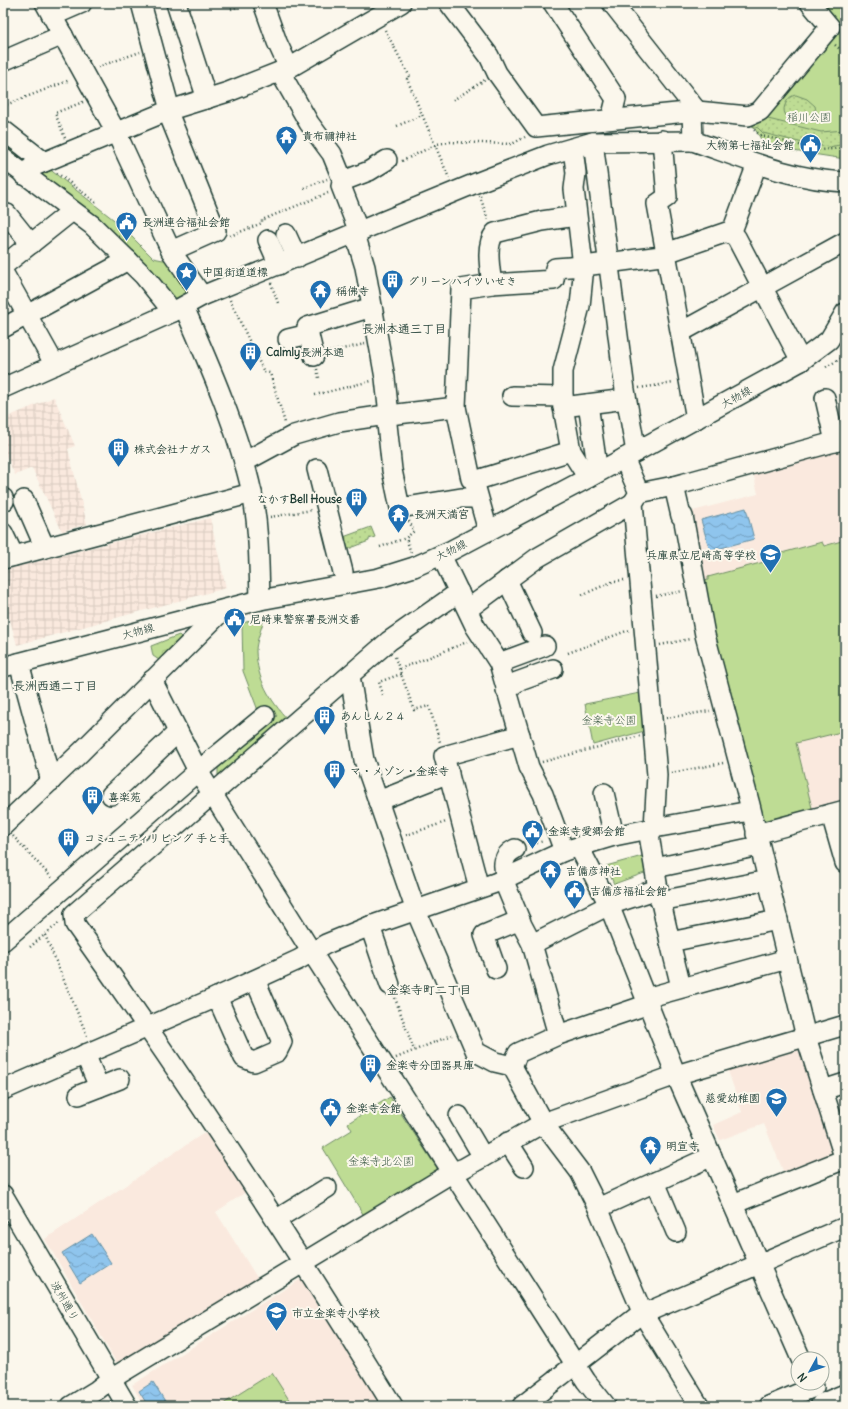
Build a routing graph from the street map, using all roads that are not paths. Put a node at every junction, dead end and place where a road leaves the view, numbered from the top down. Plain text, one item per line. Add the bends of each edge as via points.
1 (82, 3) edge
2 (141, 3) edge
3 (176, 3) edge
4 (262, 3) edge
5 (401, 3) edge
6 (448, 3) edge
7 (553, 3) edge
8 (810, 3) edge
9 (620, 6) edge
10 (374, 9) edge
11 (49, 10) edge
12 (63, 35) junction
13 (3, 61) edge
14 (284, 70) junction
15 (207, 99) junction
16 (170, 110) junction
17 (694, 111) junction
18 (611, 119) junction
19 (3, 130) edge
20 (116, 132) junction
21 (662, 140) junction
22 (693, 141) junction
23 (593, 142) junction
24 (572, 148) junction
25 (3, 158) edge
26 (44, 162) junction
27 (392, 162) road end
28 (757, 164) junction
29 (24, 175) junction
30 (342, 181) junction
31 (844, 186) edge
32 (600, 207) junction
33 (72, 211) junction
34 (7, 214) dead end
35 (576, 214) junction
36 (357, 233) junction
37 (286, 234) dead end
38 (731, 234) junction
39 (268, 240) dead end
40 (845, 242) edge
41 (31, 244) junction
42 (171, 251) junction
43 (666, 253) junction
44 (296, 258) junction
45 (128, 260) junction
46 (607, 263) junction
47 (3, 266) edge
48 (583, 266) junction
49 (272, 268) junction
50 (3, 272) edge
51 (492, 284) junction
52 (761, 287) junction
53 (202, 296) junction
54 (372, 307) junction
55 (178, 310) junction
56 (845, 313) edge
57 (26, 315) junction
58 (3, 328) edge
59 (681, 332) junction
60 (309, 334) junction
61 (288, 339) dead end
62 (314, 356) road end
63 (801, 361) junction
64 (54, 365) junction
65 (3, 388) edge
66 (626, 394) junction
67 (512, 396) dead end
68 (825, 398) dead end
69 (563, 402) junction
70 (588, 404) junction
71 (456, 407) junction
72 (387, 415) junction
73 (696, 419) junction
74 (840, 441) edge
75 (571, 451) junction
76 (630, 455) junction
77 (596, 459) dead end
78 (244, 462) junction
79 (317, 469) dead end
80 (588, 478) junction
81 (674, 486) junction
82 (476, 490) junction
83 (252, 494) junction
84 (636, 498) junction
85 (24, 500) dead end
86 (488, 531) junction
87 (3, 533) edge
88 (45, 548) junction
89 (441, 555) junction
90 (9, 557) edge
91 (343, 572) dead end
92 (507, 580) junction
93 (459, 592) junction
94 (260, 600) junction
95 (223, 609) junction
96 (468, 609) junction
97 (499, 664) junction
98 (11, 665) edge
99 (554, 669) dead end
100 (350, 676) junction
101 (152, 680) junction
102 (506, 690) junction
103 (265, 716) dead end
104 (178, 732) junction
105 (520, 735) junction
106 (446, 764) junction
107 (198, 771) junction
108 (51, 781) junction
109 (604, 793) dead end
110 (213, 794) junction
111 (111, 795) dead end
112 (378, 801) junction
113 (750, 811) junction
114 (838, 812) edge
115 (4, 822) edge
116 (651, 828) junction
117 (614, 836) junction
118 (758, 840) junction
119 (567, 845) junction
120 (516, 849) road end
121 (845, 863) edge
122 (654, 868) junction
123 (505, 878) junction
124 (768, 880) junction
125 (479, 888) junction
126 (659, 895) junction
127 (609, 905) junction
128 (416, 911) junction
129 (520, 920) junction
130 (778, 920) junction
131 (370, 926) junction
132 (3, 941) edge
133 (670, 942) junction
134 (532, 944) junction
135 (311, 951) junction
136 (787, 959) junction
137 (489, 963) dead end
138 (255, 980) junction
139 (390, 985) road end
140 (681, 987) junction
141 (217, 997) junction
142 (647, 1001) junction
143 (845, 1025) edge
144 (148, 1026) junction
145 (558, 1036) junction
146 (806, 1037) junction
147 (89, 1052) junction
148 (512, 1066) junction
149 (676, 1075) junction
150 (120, 1079) dead end
151 (845, 1083) edge
152 (99, 1087) junction
153 (3, 1090) edge
154 (823, 1090) junction
155 (79, 1095) dead end
156 (459, 1116) dead end
157 (543, 1123) junction
158 (508, 1142) junction
159 (712, 1156) junction
160 (483, 1157) junction
161 (845, 1159) edge
162 (524, 1167) dead end
163 (453, 1172) junction
164 (655, 1182) junction
165 (327, 1188) dead end
166 (3, 1195) edge
167 (733, 1204) junction
168 (598, 1208) junction
169 (277, 1219) junction
170 (845, 1227) edge
171 (676, 1232) dead end
172 (304, 1262) junction
173 (760, 1264) junction
174 (643, 1314) junction
175 (798, 1351) edge
176 (576, 1363) junction
177 (111, 1379) junction
178 (845, 1394) edge
179 (817, 1395) edge
180 (72, 1406) edge
181 (127, 1406) edge
182 (393, 1406) edge
183 (522, 1406) edge
184 (606, 1406) edge
185 (699, 1406) edge
186 (769, 1406) edge

1 - 11 street
2 - 16 street
3 - 15 street
4 - 14 street via 277,42
5 - 10 street
6 - 18 street via 489,56 497,73 536,127
7 - 18 street via 616,98
8 - 17 street via 830,27 760,111 748,116
9 - 17 street
10 - 14 street
11 - 12 street
12 - 13 street
12 - 20 street
14 - 15 street
14 - 30 street via 309,123 332,154
15 - 16 street
16 - 20 street
16 - 42 street via 169,115 216,231
17 - 18 street
17 - 22 street
19 - 26 street
20 - 26 street
20 - 42 street
21 - 22 street
21 - 23 street
21 - 43 street via 667,197 656,204
22 - 28 street
23 - 24 street
23 - 32 street
24 - 35 street via 576,173
24 - 36 street via 532,160
25 - 29 street
26 - 29 street via 32,167
27 - 30 street
28 - 31 street
28 - 38 street
29 - 33 street
30 - 36 street
32 - 35 street
32 - 46 street
33 - 41 street
33 - 45 street via 92,225
34 - 41 street
35 - 48 street
35 - 51 street via 495,233 491,238 489,259
36 - 44 street
36 - 54 street
37 - 44 street
38 - 43 street via 726,232
38 - 52 street via 736,237
39 - 49 street
40 - 52 street
41 - 47 street
42 - 53 street
43 - 46 street via 661,256
43 - 59 street
44 - 49 street
45 - 55 street
45 - 57 street
46 - 48 street
46 - 66 street
48 - 51 street via 555,268 554,280
48 - 69 street via 580,306 563,371
49 - 53 street
50 - 57 street
51 - 71 street via 461,288
52 - 59 street
52 - 63 street
53 - 55 street
54 - 60 street via 307,327
54 - 72 street via 385,378
55 - 64 street
55 - 78 street via 229,418
56 - 63 street, 大物線 via 829,340
57 - 58 street
57 - 64 street
59 - 73 street
60 - 61 street
60 - 62 street
63 - 73 street, 大物線
64 - 65 street
66 - 70 street
66 - 76 street
67 - 69 street
68 - 74 street
69 - 70 street
69 - 75 street
70 - 77 street
71 - 72 street
71 - 82 street via 471,478
72 - 78 street via 339,422 289,437
72 - 82 street via 392,470 400,508 461,498
73 - 76 street, 大物線
74 - 81 street
75 - 80 street
75 - 82 street
76 - 80 street, 大物線
76 - 84 street
78 - 83 street
79 - 91 street
80 - 86 street, 大物線
81 - 84 street
81 - 113 street via 683,516 705,635
82 - 86 street
83 - 88 street
83 - 94 street via 258,543
84 - 92 street via 537,558
84 - 116 street via 640,599 657,775
85 - 88 street
86 - 89 street, 大物線
87 - 90 street
88 - 90 street
89 - 93 street
89 - 94 street, 大物線 via 407,570 379,578
92 - 96 street
92 - 97 street via 539,639
93 - 96 street
93 - 100 street via 389,641
94 - 95 street, 大物線
95 - 98 street, 大物線
95 - 101 street
96 - 97 street via 475,626
97 - 102 street
98 - 108 street
99 - 102 street via 517,682
100 - 110 street
100 - 112 street via 364,760
101 - 104 street
101 - 108 street
102 - 105 street
103 - 107 street
104 - 107 street
104 - 111 street
105 - 106 street
105 - 119 street via 528,767
106 - 112 street
106 - 125 street
107 - 110 street
107 - 132 street
108 - 115 street
109 - 117 street
110 - 135 street
110 - 144 street via 74,914 75,924
112 - 128 street
113 - 116 street
113 - 118 street
114 - 118 street
114 - 121 street
116 - 117 street
116 - 122 street
117 - 119 street
118 - 122 street
118 - 124 street
119 - 123 street
119 - 127 street
120 - 123 street via 506,856 503,862
122 - 126 street
123 - 125 street
123 - 129 street
124 - 126 street
124 - 130 street
125 - 128 street
126 - 127 street
126 - 133 street
127 - 134 street
127 - 142 street
128 - 131 street
128 - 148 street via 476,1052 495,1062
129 - 134 street
129 - 137 street via 484,935
130 - 133 street
130 - 136 street
131 - 135 street
131 - 139 street
133 - 140 street
134 - 145 street
135 - 138 street via 298,960
135 - 163 street
136 - 140 street
136 - 146 street
138 - 141 street
138 - 141 street via 282,1042 277,1052 254,1062 244,1058
140 - 142 street
141 - 144 street
142 - 145 street
142 - 149 street
143 - 146 street
144 - 147 street
144 - 169 street
145 - 148 street via 518,1053
146 - 149 street
146 - 154 street
147 - 152 street
147 - 153 street
148 - 157 street
149 - 157 street
149 - 159 street
150 - 152 street
151 - 154 street
152 - 155 street
154 - 161 street
156 - 160 street
157 - 158 street
157 - 168 street via 580,1172
158 - 160 street
158 - 162 street
159 - 164 street
159 - 167 street
160 - 163 street
161 - 167 street
163 - 172 street
163 - 176 street
164 - 168 street
164 - 171 street
165 - 169 street
166 - 177 street, 波州通り
167 - 173 street
168 - 174 street
169 - 172 street
170 - 173 street
172 - 177 street
172 - 182 street
173 - 174 street
173 - 175 street
174 - 176 street
174 - 185 street
176 - 183 street
176 - 184 street
177 - 180 street
177 - 181 street, 波州通り
178 - 179 street
179 - 186 street

